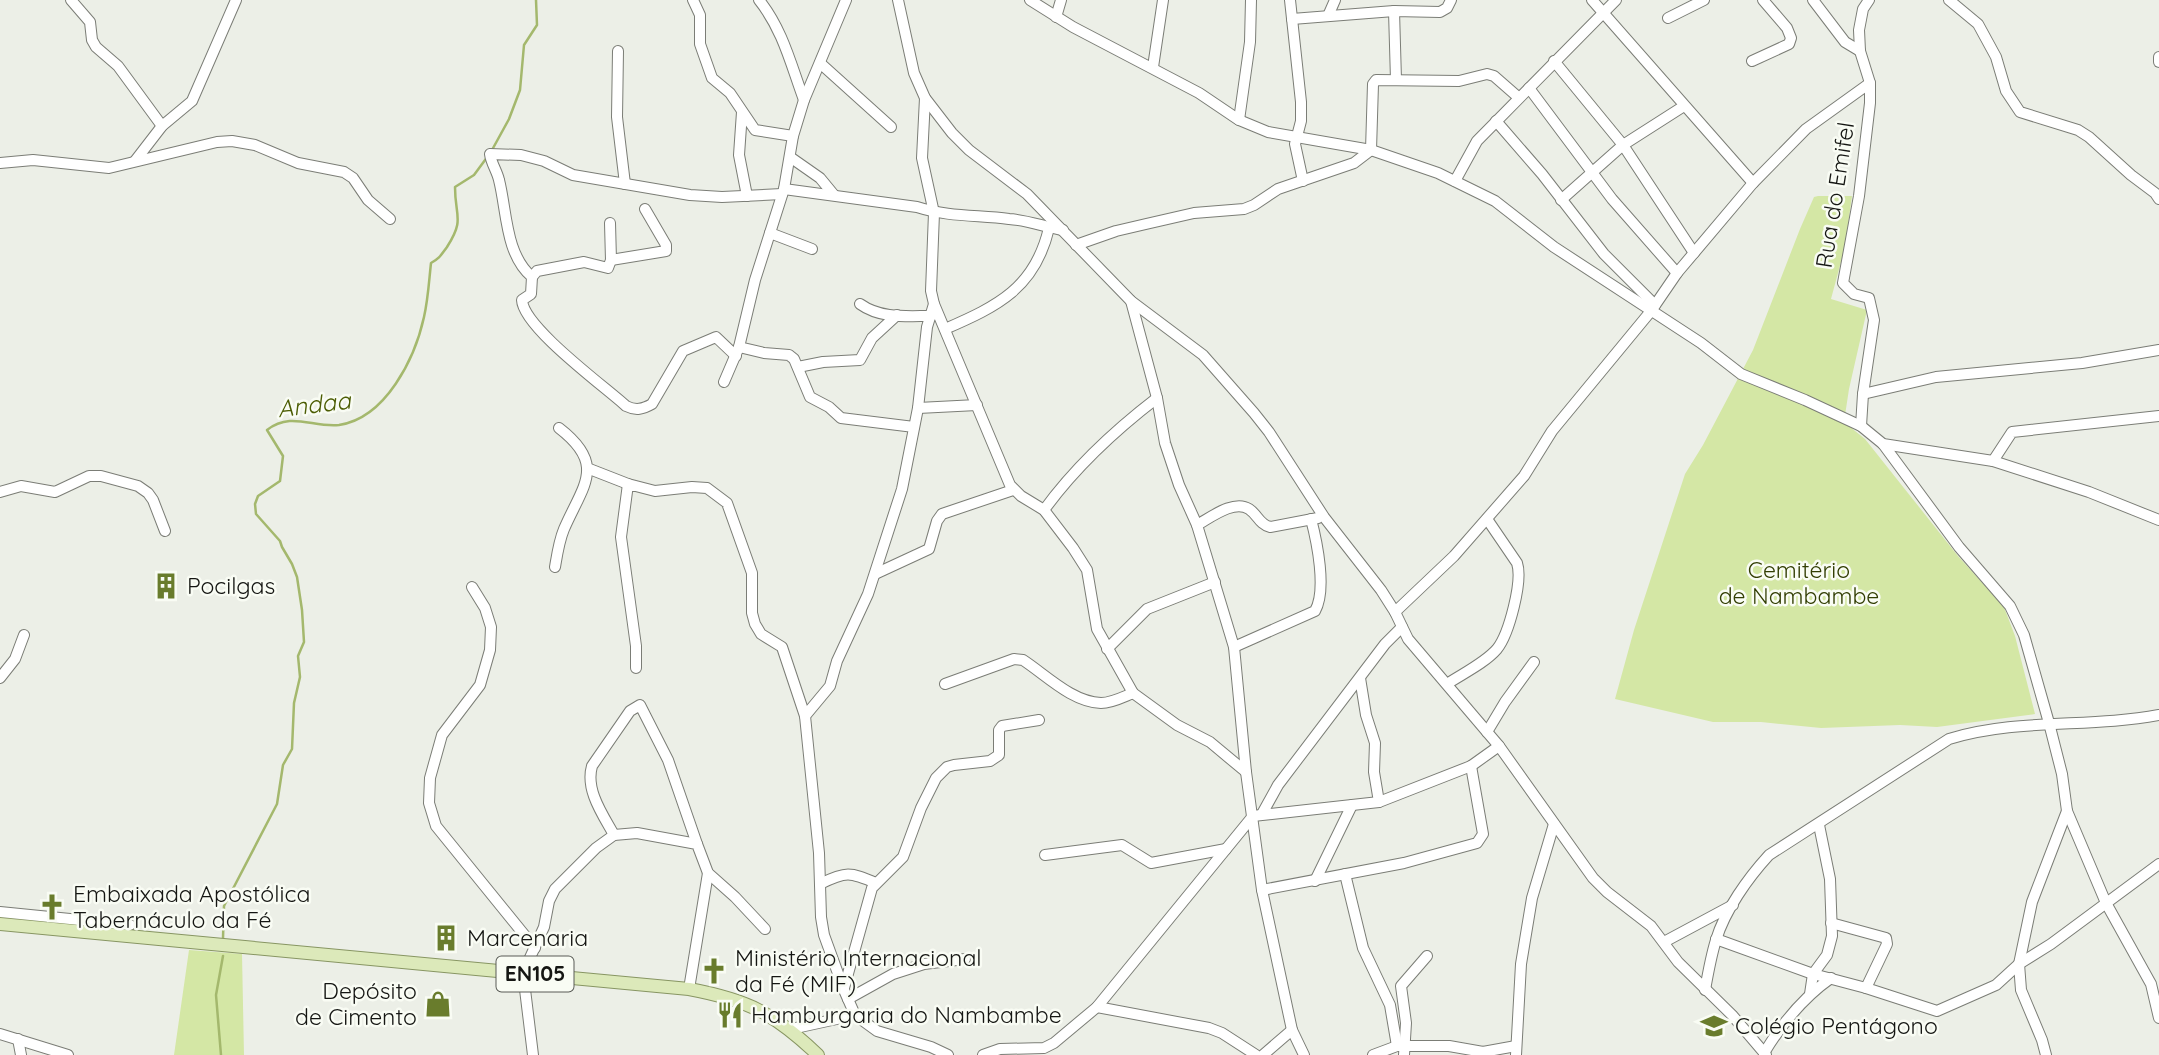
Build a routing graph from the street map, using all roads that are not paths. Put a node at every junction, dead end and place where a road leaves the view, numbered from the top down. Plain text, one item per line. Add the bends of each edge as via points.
1 (71, 0) edge
2 (236, 0) edge
3 (693, 0) edge
4 (759, 0) edge
5 (846, 0) edge
6 (898, 0) edge
7 (1060, 0) edge
8 (1163, 0) edge
9 (1251, 0) edge
10 (1290, 0) edge
11 (1335, 0) edge
12 (1451, 0) edge
13 (1592, 0) edge
14 (1616, 0) edge
15 (1704, 0) edge
16 (1763, 0) edge
17 (1814, 0) edge
18 (1869, 0) edge
19 (1949, 0) edge
20 (1031, 1) edge
21 (1400, 8) edge
22 (1602, 13) junction
23 (1328, 16) junction
24 (1056, 17) junction
25 (1668, 18) dead end
26 (1292, 19) junction
27 (618, 51) dead end
28 (1860, 51) junction
29 (1554, 61) junction
30 (1752, 61) dead end
31 (820, 63) junction
32 (1153, 67) junction
33 (1396, 80) junction
34 (1870, 83) junction
35 (1528, 88) junction
36 (1518, 97) junction
37 (925, 98) junction
38 (804, 100) junction
39 (1684, 106) junction
40 (742, 112) junction
41 (1239, 120) junction
42 (1496, 121) junction
43 (162, 126) junction
44 (891, 127) dead end
45 (793, 136) junction
46 (1297, 137) junction
47 (1623, 145) junction
48 (1371, 150) junction
49 (790, 157) junction
50 (135, 161) junction
51 (0, 163) edge
52 (1592, 173) junction
53 (1455, 180) junction
54 (1303, 181) junction
55 (1753, 183) junction
56 (625, 184) junction
57 (783, 192) junction
58 (834, 195) junction
59 (747, 196) junction
60 (2159, 199) edge
61 (1561, 201) junction
62 (645, 209) dead end
63 (934, 213) junction
64 (390, 219) dead end
65 (610, 223) dead end
66 (1049, 228) junction
67 (1063, 230) junction
68 (770, 233) junction
69 (1076, 245) junction
70 (812, 248) dead end
71 (1694, 253) junction
72 (611, 260) junction
73 (1677, 273) junction
74 (532, 277) junction
75 (1131, 301) junction
76 (934, 303) junction
77 (860, 304) dead end
78 (1653, 308) junction
79 (897, 316) junction
80 (930, 316) junction
81 (946, 329) junction
82 (2159, 350) edge
83 (737, 352) junction
84 (797, 366) junction
85 (724, 382) dead end
86 (1863, 394) junction
87 (1157, 398) junction
88 (978, 405) junction
89 (918, 408) junction
90 (2159, 416) edge
91 (1861, 426) junction
92 (915, 427) junction
93 (559, 428) dead end
94 (1883, 444) junction
95 (1993, 461) junction
96 (586, 468) junction
97 (628, 484) junction
98 (1013, 490) junction
99 (0, 492) edge
100 (1044, 510) junction
101 (1324, 517) junction
102 (1311, 519) junction
103 (1487, 519) junction
104 (2159, 520) edge
105 (1197, 525) junction
106 (165, 531) dead end
107 (555, 567) dead end
108 (875, 574) junction
109 (1215, 582) junction
110 (472, 587) dead end
111 (1395, 612) junction
112 (1402, 627) junction
113 (24, 635) dead end
114 (1234, 647) junction
115 (1107, 649) junction
116 (1534, 662) dead end
117 (636, 668) dead end
118 (0, 678) edge
119 (1360, 678) junction
120 (945, 684) dead end
121 (1447, 684) junction
122 (1133, 693) junction
123 (2159, 715) edge
124 (805, 716) junction
125 (1039, 720) dead end
126 (2049, 723) junction
127 (1488, 732) junction
128 (1499, 746) junction
129 (1471, 766) junction
130 (1246, 772) junction
131 (1379, 803) junction
132 (1352, 805) junction
133 (2067, 811) junction
134 (1257, 815) junction
135 (1554, 824) junction
136 (1819, 824) junction
137 (614, 835) junction
138 (697, 844) junction
139 (1226, 849) junction
140 (1045, 855) dead end
141 (2159, 864) edge
142 (708, 873) junction
143 (1345, 874) junction
144 (1315, 881) junction
145 (876, 883) junction
146 (820, 884) junction
147 (1262, 890) junction
148 (2106, 903) junction
149 (1733, 905) junction
150 (0, 912) edge
151 (1831, 923) junction
152 (0, 924) edge
153 (130, 925) dead end
154 (765, 929) dead end
155 (1716, 939) junction
156 (1664, 942) junction
157 (535, 948) junction
158 (1427, 956) dead end
159 (965, 958) dead end
160 (2019, 964) junction
161 (523, 973) junction
162 (1813, 974) junction
163 (1831, 978) junction
164 (1866, 988) junction
165 (689, 989) junction
166 (1705, 990) junction
167 (846, 994) junction
168 (1810, 994) junction
169 (1097, 1007) junction
170 (855, 1015) junction
171 (2159, 1018) edge
172 (791, 1029) junction
173 (1292, 1030) junction
174 (0, 1034) edge
175 (18, 1039) junction
176 (1401, 1049) edge
177 (1516, 1051) edge
178 (1765, 1054) edge
179 (21, 1055) edge
180 (68, 1055) edge
181 (533, 1055) edge
182 (818, 1055) edge
183 (948, 1055) edge
184 (983, 1055) edge
185 (1256, 1055) edge
186 (1263, 1055) edge
187 (1304, 1055) edge
188 (1373, 1055) edge
189 (2046, 1055) edge

1 - 43 street via 90,22 96,47 118,66
2 - 43 street via 192,101
3 - 40 street via 700,15 700,44 712,78 730,93
4 - 38 street via 782,35
5 - 31 street
6 - 37 street via 914,73
7 - 24 street
8 - 32 street
9 - 41 street
10 - 26 street
11 - 23 street
12 - 21 street via 1440,12
13 - 22 street
14 - 22 street
15 - 25 street
16 - 30 street via 1791,38 1788,44
17 - 28 street via 1845,41
18 - 28 street, Rua do Emifel via 1859,30
19 - 60 street via 1978,24 1996,57 2006,91 2020,112 2078,130
20 - 24 street
21 - 23 street
21 - 33 street
22 - 29 street
22 - 39 street
23 - 26 street
24 - 32 street
26 - 46 street via 1301,102
27 - 56 street via 617,117
28 - 34 street, Rua do Emifel
29 - 35 street
29 - 47 street
31 - 38 street
31 - 44 street
32 - 41 street
33 - 36 street via 1459,81 1487,74
33 - 48 street via 1374,81
34 - 55 street via 1806,129
34 - 86 street, Rua do Emifel via 1859,195 1843,283 1854,294 1869,298 1874,320
35 - 36 street
35 - 52 street
36 - 42 street
37 - 63 street via 922,158
37 - 67 street via 969,150 1027,194
38 - 45 street
39 - 47 street
39 - 55 street
40 - 45 street via 755,130
40 - 59 street via 739,155
41 - 46 street
42 - 53 street via 1477,141
42 - 61 street
43 - 50 street
45 - 49 street
46 - 48 street
46 - 54 street
47 - 52 street
47 - 71 street
48 - 53 street
48 - 54 street via 1354,163
49 - 57 street
49 - 58 street via 820,178
50 - 51 street via 100,168 33,160
50 - 64 street via 225,141 255,145 298,163 349,175
52 - 61 street
52 - 73 street
53 - 78 street via 1495,201 1554,247
54 - 69 street via 1244,209 1182,216
55 - 71 street
56 - 59 street via 690,195
56 - 74 street via 566,173 532,157 490,154 510,238
57 - 58 street
57 - 59 street
57 - 68 street
58 - 63 street
61 - 78 street
62 - 72 street via 666,251
63 - 66 street via 1013,219
63 - 76 street
65 - 72 street
66 - 67 street
66 - 81 street via 1035,266 1012,293
67 - 69 street
68 - 70 street
68 - 83 street
69 - 75 street
71 - 73 street
72 - 74 street via 608,268 584,262 537,271
73 - 78 street
74 - 83 street via 531,294 522,304 536,328 633,409 652,404 688,348 716,337
75 - 87 street
75 - 101 street via 1203,355 1269,432
76 - 80 street
76 - 81 street
77 - 79 street via 873,312
78 - 91 street via 1741,374
78 - 103 street
79 - 80 street
79 - 84 street via 872,338 860,360
80 - 89 street
81 - 88 street
82 - 86 street via 2082,363 1928,378
83 - 84 street via 789,355
83 - 85 street
84 - 92 street via 810,397 841,418
86 - 91 street, Rua do Emifel
87 - 100 street via 1103,442
87 - 105 street via 1164,443
88 - 89 street
88 - 98 street
89 - 92 street
90 - 95 street via 2012,432
91 - 94 street
92 - 108 street via 902,489
93 - 96 street via 578,443
94 - 95 street
94 - 126 street via 1959,547 2010,606 2024,635
95 - 104 street
96 - 97 street
96 - 107 street via 585,488 563,531
97 - 117 street via 621,537
97 - 124 street via 655,491 707,488 727,503 752,573 755,624 761,635 782,647
98 - 100 street
98 - 108 street via 943,514 929,549
99 - 106 street via 21,486 55,492 89,476 101,476 148,493
100 - 115 street via 1087,570 1097,629
101 - 102 street
101 - 111 street
102 - 105 street via 1270,527 1250,509 1239,506
102 - 114 street via 1317,542 1318,607
103 - 111 street
103 - 121 street via 1517,563 1519,584 1497,649
105 - 109 street
108 - 124 street via 830,686
109 - 114 street
109 - 115 street via 1147,609
110 - 157 street via 491,627 490,650 480,685 442,735 430,778 429,803 436,826
111 - 112 street
112 - 119 street
112 - 121 street
113 - 118 street via 15,659
114 - 130 street
115 - 122 street
116 - 127 street
119 - 131 street via 1375,743
119 - 134 street
120 - 122 street via 1014,659 1023,660 1066,690 1100,703
121 - 127 street
122 - 130 street via 1210,742
123 - 126 street
124 - 146 street
125 - 145 street via 1002,726 999,755 990,761 954,765 941,772 921,808 903,857
126 - 133 street
126 - 136 street via 1949,739
127 - 128 street
128 - 129 street
128 - 135 street
129 - 131 street
129 - 143 street via 1483,834 1476,844
130 - 134 street
131 - 132 street
132 - 134 street
132 - 144 street
133 - 148 street
133 - 160 street via 2032,902
134 - 139 street
134 - 147 street
135 - 156 street via 1593,877
135 - 177 street via 1529,911
136 - 149 street via 1769,855
136 - 151 street via 1830,879
137 - 138 street via 637,833
137 - 138 street via 598,806 590,774 630,711 640,705 668,760
137 - 157 street via 555,889
138 - 142 street
139 - 140 street via 1151,863 1122,845
139 - 169 street
141 - 148 street
142 - 154 street
142 - 165 street
143 - 144 street
143 - 176 street via 1363,948 1391,1004
144 - 147 street
145 - 146 street via 845,873
145 - 167 street via 868,898
146 - 167 street via 824,936
147 - 173 street
148 - 160 street
148 - 171 street via 2151,984
149 - 155 street
149 - 156 street
150 - 153 street
151 - 162 street via 1832,944
151 - 164 street via 1886,938
152 - 161 main road, EN105
155 - 162 street
155 - 166 street
156 - 166 street
157 - 161 street
158 - 176 street via 1401,986 1406,1023
159 - 167 street via 924,964
160 - 164 street via 1990,989 1937,1011
160 - 189 street via 2021,990
161 - 165 main road, EN105
161 - 181 street
162 - 163 street
162 - 168 street
163 - 164 street
163 - 168 street
165 - 172 main road, EN105 via 749,1005
166 - 178 street
167 - 170 street
168 - 178 street
169 - 184 street via 1044,1048 1000,1049
169 - 185 street via 1209,1028
170 - 172 street
170 - 183 street via 877,1031
172 - 182 main road, EN105
173 - 186 street
173 - 187 street
174 - 175 street
175 - 179 street
175 - 180 street
176 - 177 street via 1449,1046
176 - 188 street

